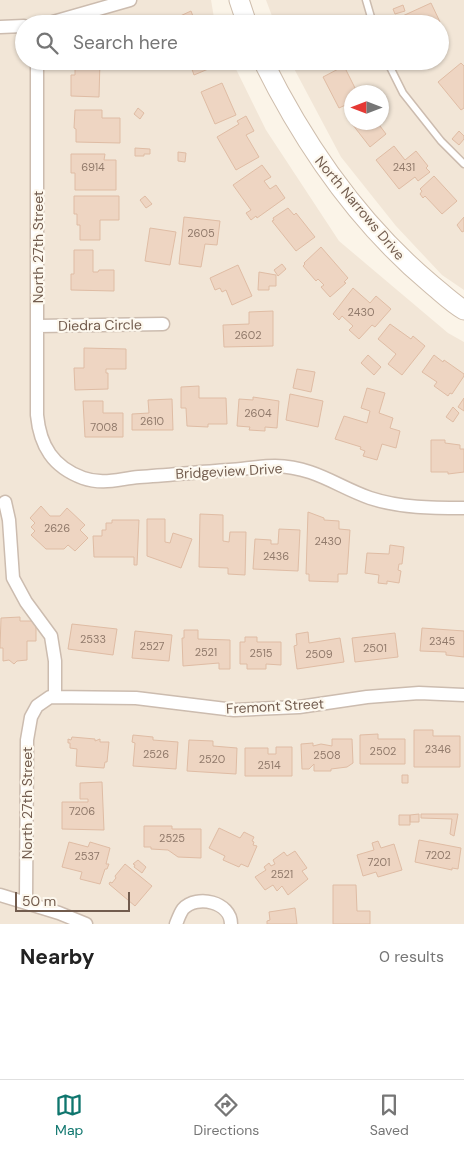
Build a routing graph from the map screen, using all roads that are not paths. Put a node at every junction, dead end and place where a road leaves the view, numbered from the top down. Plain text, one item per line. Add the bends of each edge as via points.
1 (130, 0) edge
2 (239, 0) edge
3 (366, 0) edge
4 (78, 15) edge
5 (244, 15) edge
6 (370, 15) edge
7 (15, 26) edge
8 (0, 27) edge
9 (37, 70) edge
10 (267, 70) edge
11 (392, 70) edge
12 (464, 164) edge
13 (464, 310) edge
14 (163, 324) dead end
15 (38, 326) junction
16 (39, 433) joint
17 (5, 502) dead end
18 (464, 508) edge
19 (464, 695) edge
20 (55, 697) junction
21 (37, 706) joint
22 (0, 895) edge
23 (26, 902) junction
24 (86, 924) edge
25 (176, 924) edge
26 (231, 924) edge

1 - 4 street
2 - 5 main road
3 - 6 lane
7 - 8 street
9 - 15 street, North 27th Street
10 - 13 main road, North Narrows Drive via 285,106 340,189 410,266
11 - 12 lane via 403,93
14 - 15 street, Diedra Circle
15 - 16 street, North 27th Street
16 - 18 street, Bridgeview Drive via 60,466 79,476 102,482 275,466 321,475 369,498 385,502 420,508
17 - 20 street via 13,578 26,602 52,636
19 - 20 street, Fremont Street via 418,693 299,707 234,710 136,698
20 - 21 street, Fremont Street
21 - 23 street, North 27th Street via 31,717 27,740
22 - 23 street
23 - 24 street
25 - 26 street via 191,903 211,902 225,909

